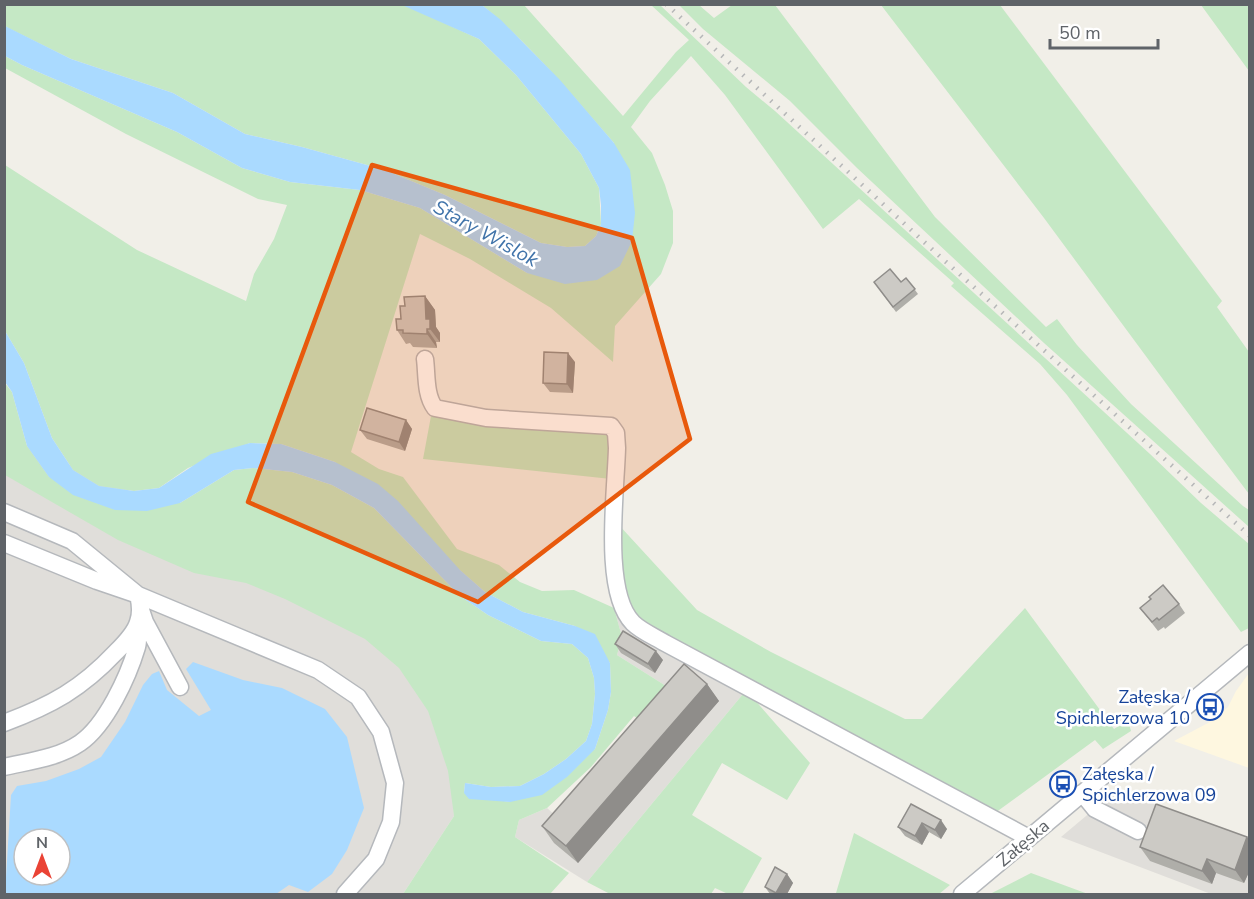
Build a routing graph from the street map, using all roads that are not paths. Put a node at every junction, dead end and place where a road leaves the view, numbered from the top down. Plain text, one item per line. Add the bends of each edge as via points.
1 (425, 359) dead end
2 (4, 512) edge
3 (4, 543) edge
4 (139, 608) junction
5 (1250, 653) edge
6 (180, 687) dead end
7 (4, 723) edge
8 (4, 767) edge
9 (1083, 793) junction
10 (1138, 831) dead end
11 (1029, 838) junction
12 (345, 894) edge
13 (962, 894) edge

1 - 11 street via 435,408 486,418 611,426 617,448 615,573 622,608 634,624
2 - 4 street via 72,540
3 - 4 street via 98,581
4 - 6 street
4 - 7 street via 124,644 96,673 74,691
4 - 8 street via 137,645 123,684 101,721 81,742 61,753
4 - 12 street via 318,670 358,698 381,732 395,783 391,822 376,859
5 - 9 street, Załęska
9 - 10 street via 1095,809
9 - 11 street, Załęska
11 - 13 street, Załęska

